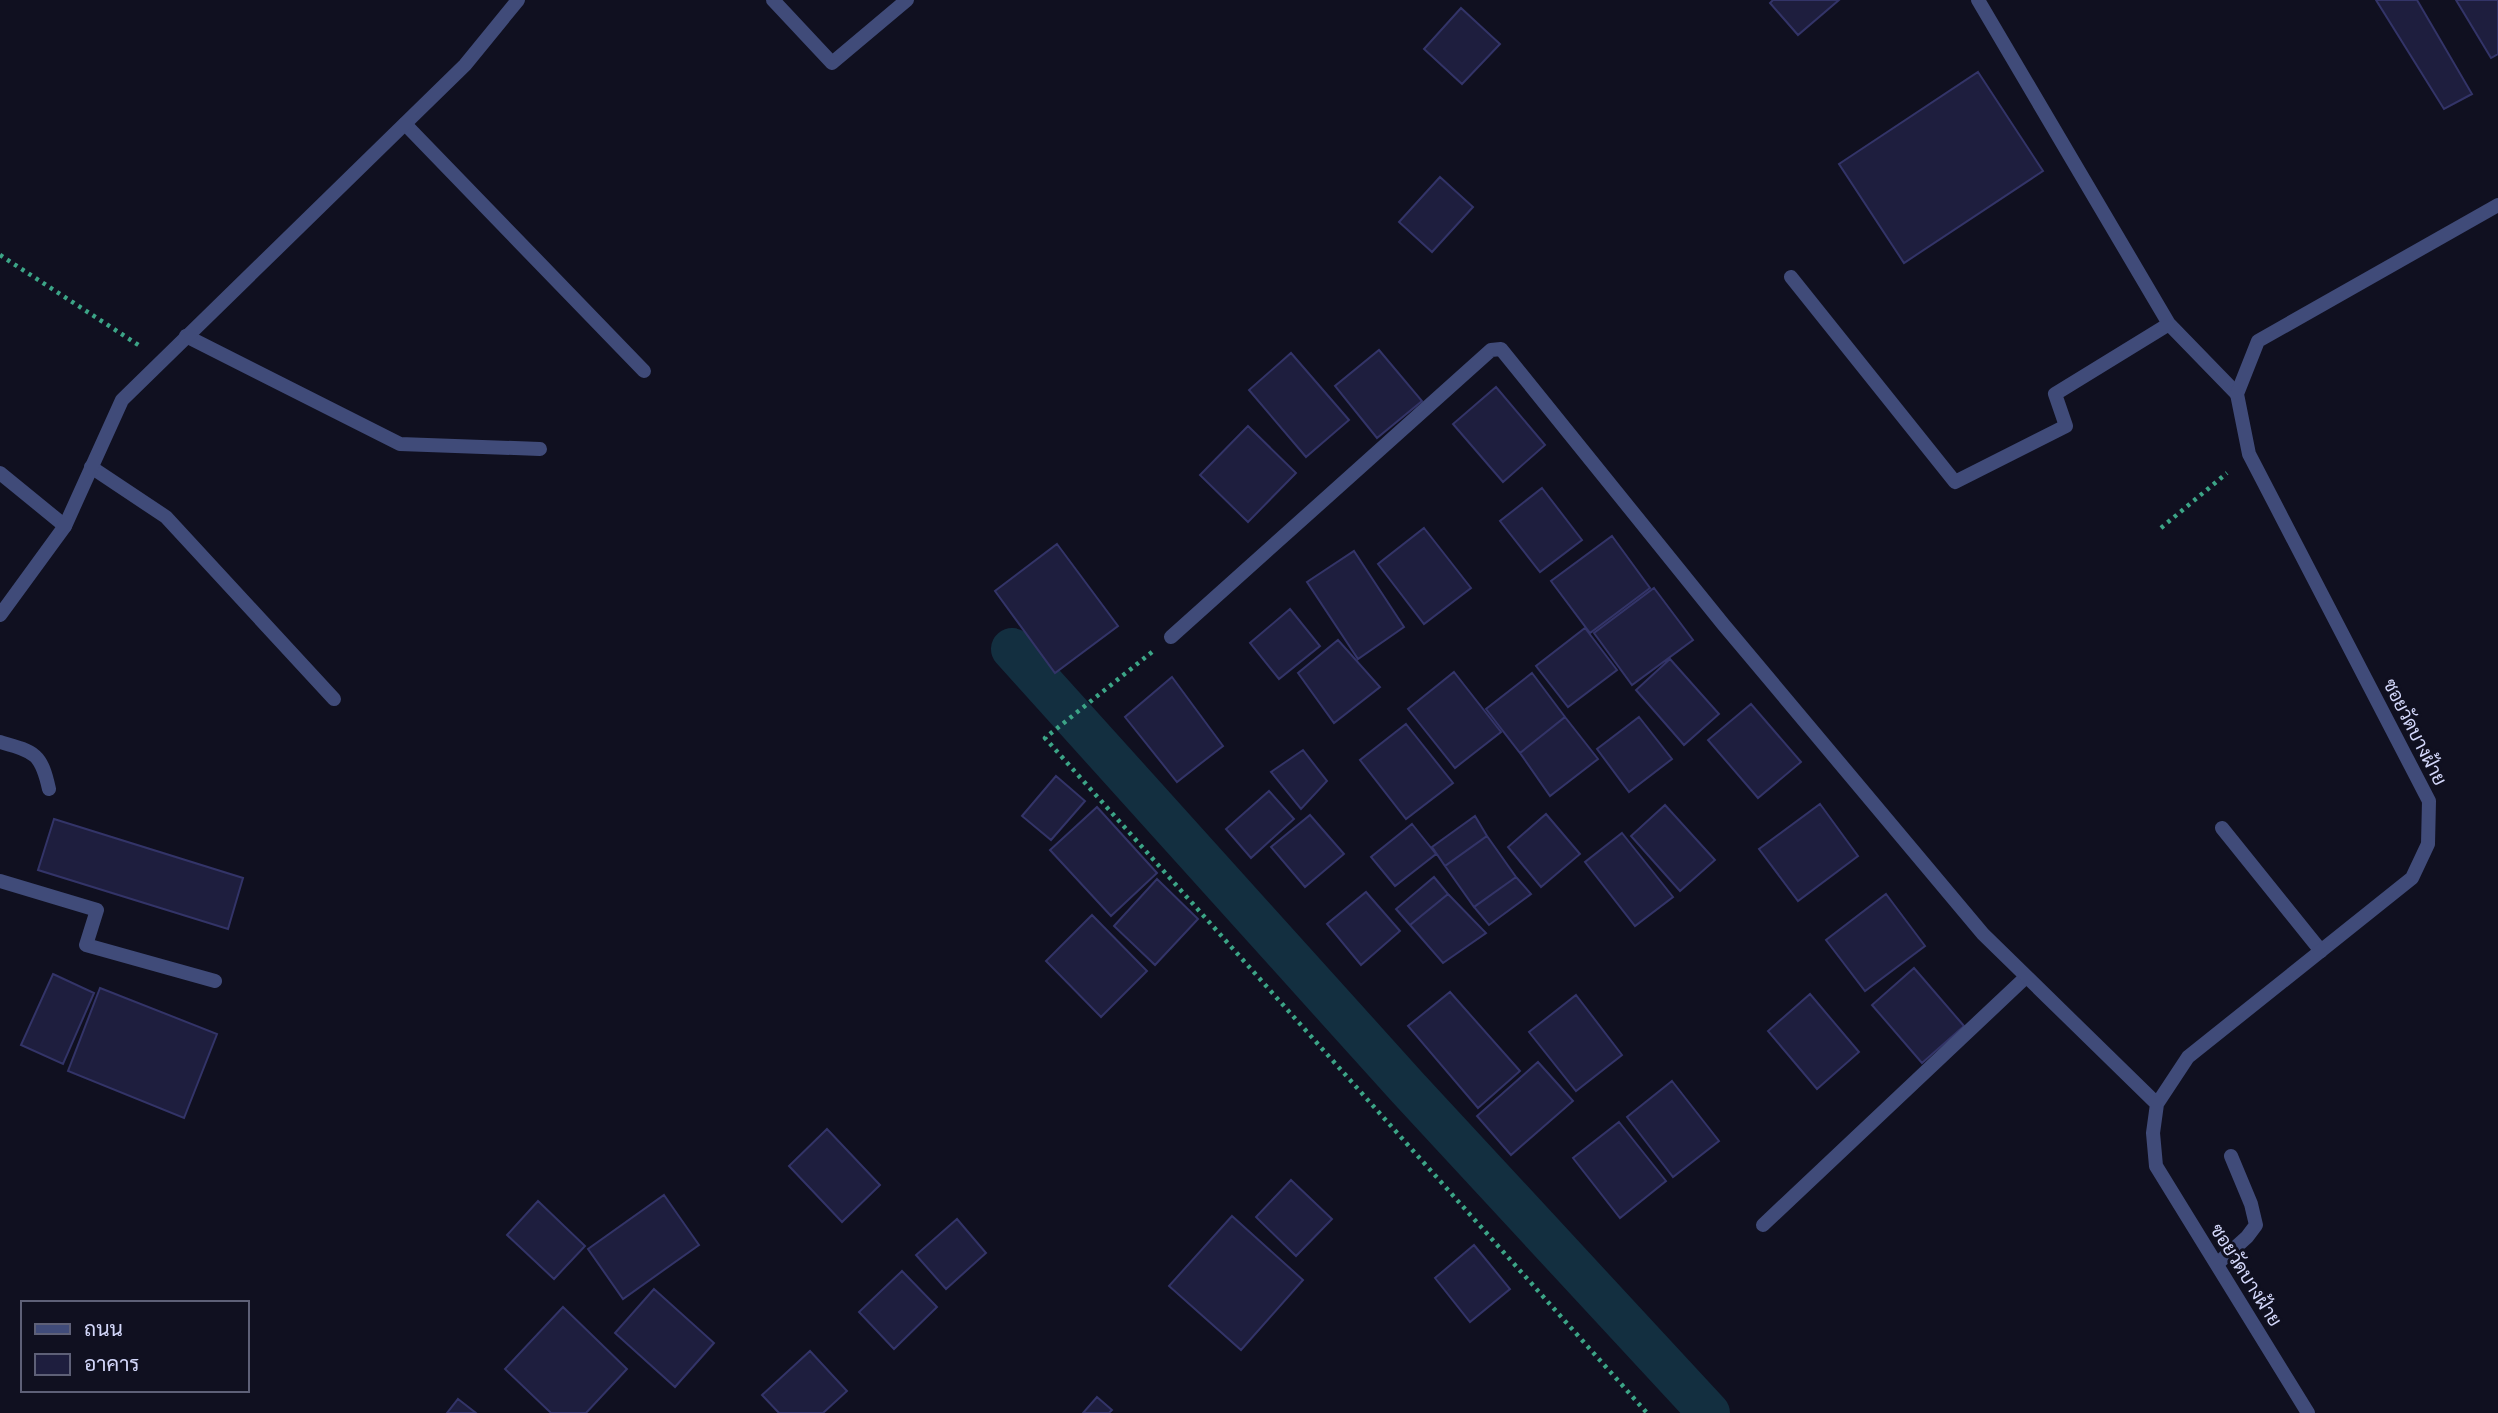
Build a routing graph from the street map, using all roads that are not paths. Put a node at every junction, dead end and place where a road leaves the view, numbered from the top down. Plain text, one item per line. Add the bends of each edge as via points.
1 (518, 0) edge
2 (773, 0) edge
3 (907, 0) edge
4 (1978, 0) edge
5 (405, 124) junction
6 (2498, 205) edge
7 (1791, 277) dead end
8 (2169, 324) junction
9 (186, 336) junction
10 (643, 371) dead end
11 (2237, 394) junction
12 (540, 449) dead end
13 (91, 467) junction
14 (0, 473) edge
15 (65, 526) junction
16 (0, 615) edge
17 (1171, 637) dead end
18 (334, 699) dead end
19 (0, 742) edge
20 (49, 789) dead end
21 (2222, 828) dead end
22 (0, 881) edge
23 (2321, 951) junction
24 (2026, 977) junction
25 (215, 981) dead end
26 (2157, 1104) junction
27 (2231, 1156) dead end
28 (1763, 1225) dead end
29 (2217, 1264) junction
30 (2308, 1413) edge

1 - 5 street via 465,65
2 - 3 street via 832,63
4 - 8 street
5 - 9 street
5 - 10 street
6 - 11 street via 2258,341
7 - 8 street via 1955,482 2066,426 2055,394
8 - 11 street
9 - 12 street via 400,444
9 - 13 street via 122,400
11 - 23 street, ซอยวัดบางฝ้าย via 2249,454 2429,801 2428,844 2412,877
13 - 15 street
13 - 18 street via 166,517
14 - 15 street
15 - 16 street
17 - 24 street via 1498,348 1518,366 1723,624 1920,859
19 - 20 street via 34,752 44,766
21 - 23 street
22 - 25 street via 96,909 86,945
23 - 26 street, ซอยวัดบางฝ้าย via 2188,1058
24 - 26 street
24 - 28 street
26 - 29 street, ซอยวัดบางฝ้าย via 2153,1133 2156,1166
27 - 29 street via 2256,1225
29 - 30 street, ซอยวัดบางฝ้าย

